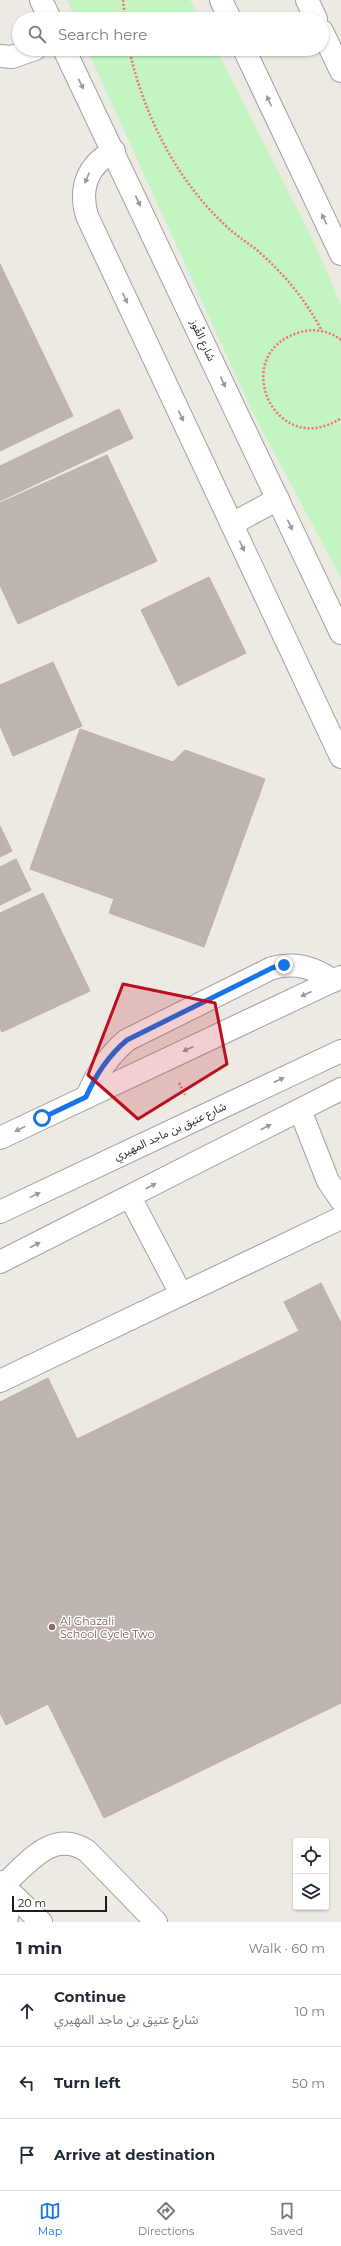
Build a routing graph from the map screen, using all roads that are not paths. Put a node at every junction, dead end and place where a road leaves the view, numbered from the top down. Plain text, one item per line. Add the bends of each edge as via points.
1 (41, 0) edge
2 (221, 0) edge
3 (307, 0) edge
4 (47, 12) edge
5 (227, 12) edge
6 (313, 12) edge
7 (329, 46) edge
8 (0, 56) edge
9 (12, 56) edge
10 (67, 56) edge
11 (247, 56) edge
12 (341, 71) edge
13 (114, 151) junction
14 (341, 254) edge
15 (278, 499) junction
16 (232, 524) junction
17 (341, 633) edge
18 (341, 757) edge
19 (337, 979) edge
20 (341, 1050) edge
21 (341, 1089) edge
22 (86, 1097) junction
23 (300, 1110) junction
24 (0, 1138) edge
25 (130, 1197) junction
26 (341, 1200) edge
27 (0, 1212) edge
28 (341, 1218) edge
29 (0, 1262) edge
30 (181, 1294) junction
31 (0, 1381) edge
32 (5, 1887) edge
33 (6, 1922) edge
34 (41, 1922) edge
35 (156, 1922) edge

1 - 4 street
2 - 5 street
3 - 6 street
7 - 12 street
8 - 9 street
10 -> 13 street, شارع القُوز
14 -> 11 street
13 -> 15 street, شارع القُوز
13 -> 16 street via 102,157 86,178 83,197 87,216
15 - 16 street
15 -> 17 street, شارع القُوز
16 -> 18 street
19 -> 22 street
19 - 22 street via 297,965 272,968 127,1040 103,1065
27 -> 20 street, شارع عتيق بن ماجد المهيري
21 - 23 street
22 -> 24 street
25 -> 23 street
23 - 26 street via 328,1181
29 -> 25 street
25 - 30 street
28 - 30 street
30 - 31 street
32 - 33 street
32 - 34 street
32 - 35 street via 48,1847 68,1842 87,1851

